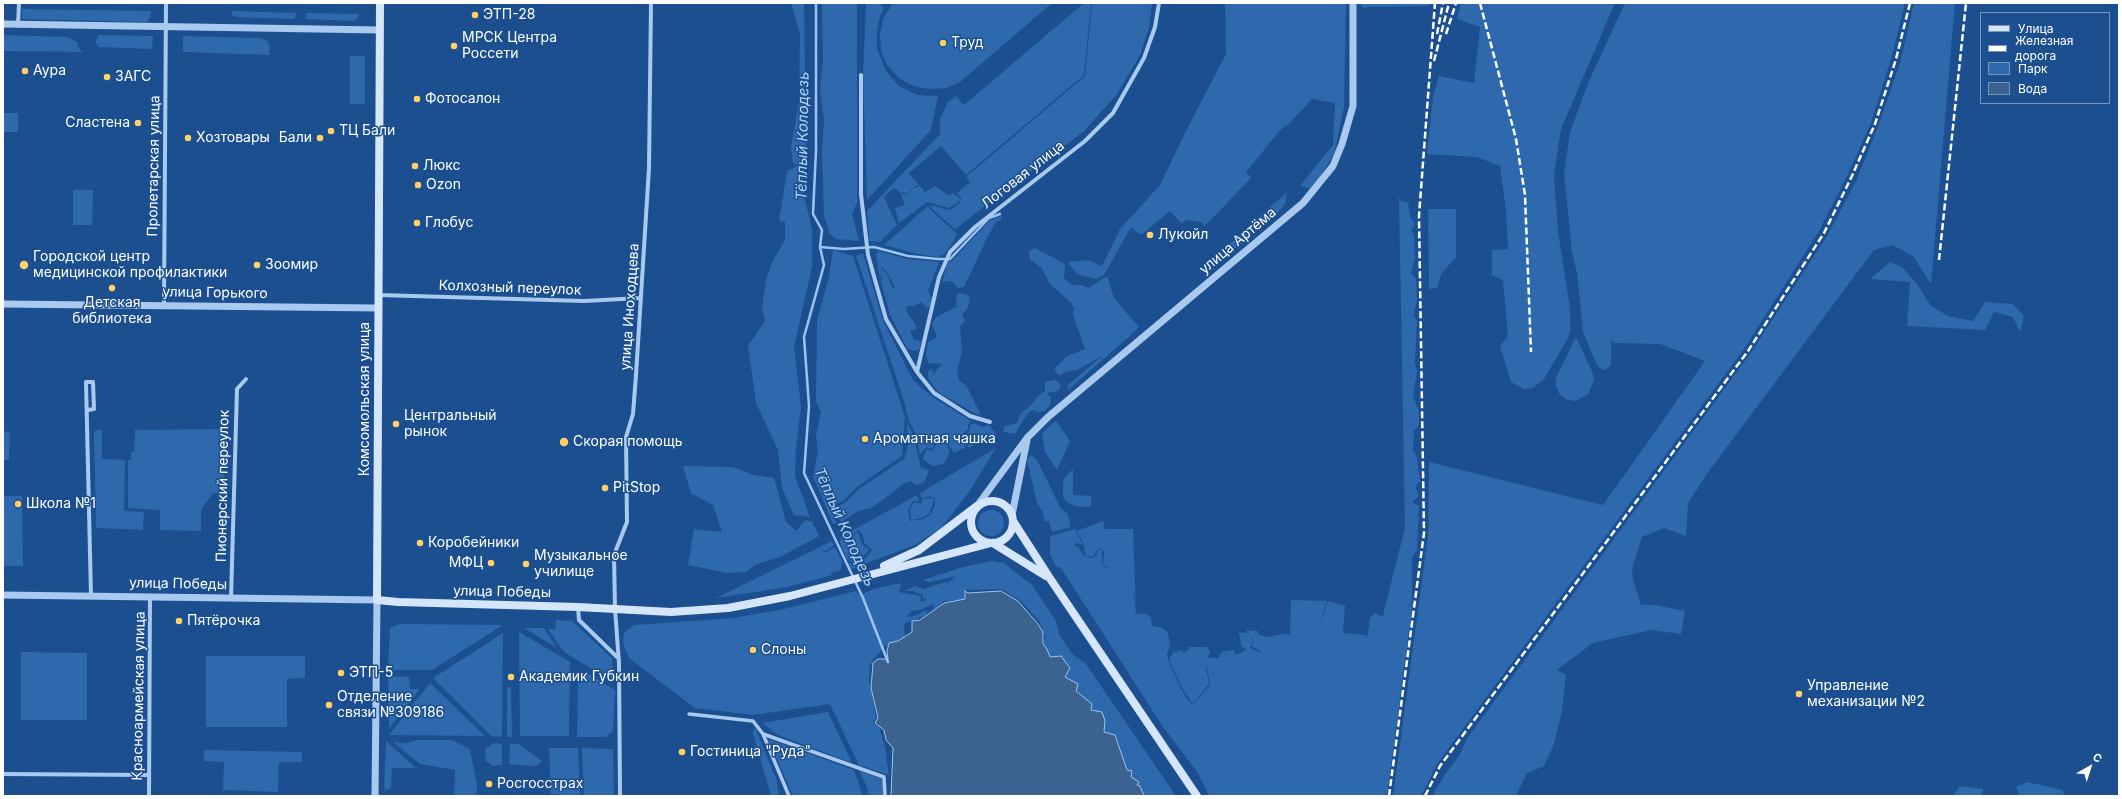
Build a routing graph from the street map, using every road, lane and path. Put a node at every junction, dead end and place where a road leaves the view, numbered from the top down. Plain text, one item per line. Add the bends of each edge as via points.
1 (18, 3) edge
2 (166, 3) edge
3 (380, 3) edge
4 (651, 3) edge
5 (1159, 3) edge
6 (1353, 3) edge
7 (3, 24) edge
8 (18, 25) junction
9 (166, 27) junction
10 (380, 30) junction
11 (861, 75) dead end
12 (378, 295) junction
13 (641, 298) junction
14 (3, 304) edge
15 (164, 305) junction
16 (378, 308) junction
17 (917, 372) junction
18 (246, 379) dead end
19 (88, 410) junction
20 (990, 422) dead end
21 (1027, 438) junction
22 (977, 506) junction
23 (1012, 518) junction
24 (992, 543) junction
25 (860, 577) junction
26 (1049, 578) junction
27 (3, 595) edge
28 (91, 596) junction
29 (150, 597) junction
30 (231, 598) junction
31 (377, 600) junction
32 (578, 607) junction
33 (615, 609) junction
34 (618, 657) junction
35 (689, 714) dead end
36 (763, 734) junction
37 (3, 774) edge
38 (149, 775) junction
39 (149, 796) edge
40 (375, 796) edge
41 (620, 796) edge
42 (789, 796) edge
43 (885, 796) edge
44 (1197, 796) edge

1 - 8 street
2 - 9 street, Пролетарская улица
3 - 10 main road, Комсомольская улица
4 - 13 street, улица Иноходцева via 650,168
5 - 17 street, Логовая улица via 1155,27 1144,58 1113,113 1085,141 975,227 950,252 944,264
6 - 21 street, улица Артёма via 1353,106 1333,166 1303,203 1048,417
7 - 8 street
8 - 9 street
9 - 10 street
9 - 15 street, Пролетарская улица
10 - 12 main road, Комсомольская улица
11 - 17 street via 861,194 868,255 886,319
12 - 13 street, Колхозный переулок via 584,301
12 - 16 main road, Комсомольская улица
13 - 33 street, улица Иноходцева via 633,414 626,437 627,522 614,556
14 - 15 street, улица Горького
15 - 16 street, улица Горького
16 - 31 main road, Комсомольская улица
17 - 20 street via 934,393 970,416
18 - 30 street, Пионерский переулок via 237,389
19 - 19 street via 94,409 93,382 86,382
19 - 28 street
21 - 22 street, улица Артёма
21 - 23 street
22 - 23 main road via 983,502 998,502 1008,509
22 - 24 main road via 970,520 971,527 979,539
22 - 25 main road via 919,550
23 - 24 main road via 1009,534 999,542
23 - 26 main road
24 - 25 main road, улица Победы
24 - 26 main road
25 - 33 main road, улица Победы via 790,596 728,608 671,612
26 - 44 main road
27 - 28 street, улица Победы
28 - 29 street, улица Победы
29 - 30 street, улица Победы
29 - 38 street, Красноармейская улица
30 - 31 street, улица Победы
31 - 32 main road, улица Победы
31 - 40 street, Комсомольская улица
32 - 33 main road, улица Победы
32 - 34 street via 579,620
33 - 34 street, улица Иноходцева
34 - 41 street, улица Иноходцева
35 - 36 street via 753,721
36 - 42 street
36 - 43 street via 884,777
37 - 38 street
38 - 39 street, Красноармейская улица

